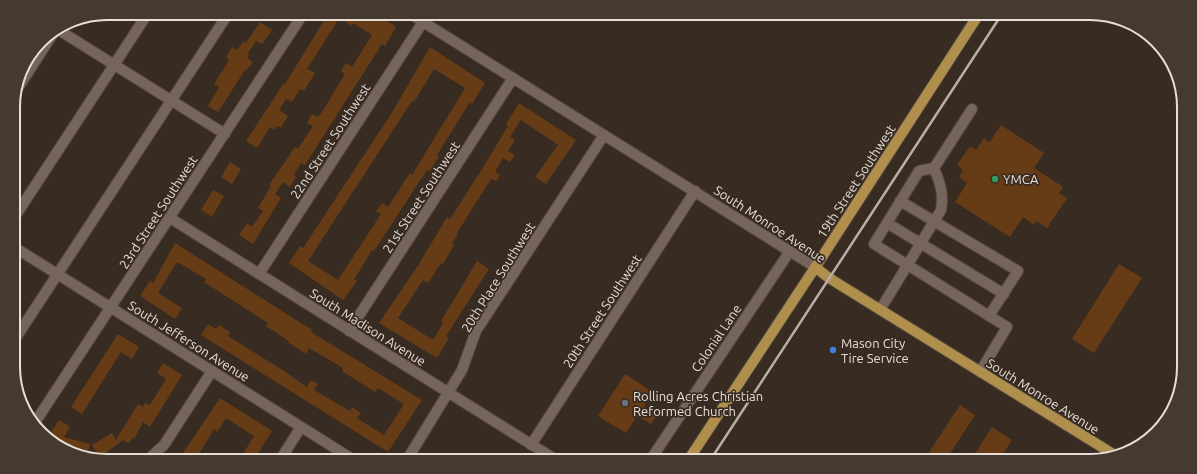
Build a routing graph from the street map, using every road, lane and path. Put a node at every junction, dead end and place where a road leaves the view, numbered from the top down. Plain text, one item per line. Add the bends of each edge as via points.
1 (143, 20) edge
2 (224, 20) edge
3 (299, 20) edge
4 (420, 20) edge
5 (975, 20) edge
6 (423, 22) junction
7 (62, 33) edge
8 (43, 49) edge
9 (114, 65) junction
10 (27, 74) edge
11 (513, 78) junction
12 (172, 101) junction
13 (972, 110) dead end
14 (225, 134) junction
15 (604, 135) junction
16 (934, 168) junction
17 (695, 191) junction
18 (900, 202) junction
19 (20, 209) edge
20 (170, 218) junction
21 (935, 222) junction
22 (887, 223) junction
23 (922, 244) junction
24 (20, 251) edge
25 (790, 251) junction
26 (908, 265) junction
27 (816, 267) junction
28 (57, 274) junction
29 (259, 274) junction
30 (1004, 294) junction
31 (111, 308) junction
32 (880, 310) junction
33 (989, 316) junction
34 (20, 330) edge
35 (349, 330) junction
36 (212, 371) junction
37 (980, 372) junction
38 (449, 393) junction
39 (38, 418) edge
40 (301, 427) junction
41 (531, 445) junction
42 (1109, 451) edge
43 (154, 454) edge
44 (284, 454) edge
45 (344, 454) edge
46 (411, 454) edge
47 (546, 454) edge
48 (654, 454) edge
49 (691, 454) edge

1 - 9 street
2 - 12 street
3 - 14 street, 23rd Street Southwest
4 - 6 street, South Monroe Avenue
5 - 27 main road, 19th Street Southwest
6 - 11 street, South Monroe Avenue
6 - 29 street, 22nd Street Southwest
7 - 9 street
8 - 10 street
9 - 12 street
9 - 19 street
11 - 15 street, South Monroe Avenue
11 - 35 street, 21st Street Southwest
12 - 14 street
12 - 28 street
13 - 16 street
14 - 20 street, 23rd Street Southwest
15 - 17 street, South Monroe Avenue
15 - 38 street, 20th Place Southwest via 476,332 462,370
16 - 18 street via 919,171
16 - 21 street via 943,200
17 - 25 street, South Monroe Avenue
17 - 41 street, 20th Street Southwest
18 - 21 street
18 - 22 street
20 - 29 street, South Madison Avenue
20 - 31 street, 23rd Street Southwest
21 - 23 street
21 - 30 street via 1018,271
22 - 23 street
22 - 26 street via 874,244
23 - 26 street
23 - 30 street
24 - 28 street, South Jefferson Avenue
25 - 27 street, South Monroe Avenue
25 - 48 street, Colonial Lane
26 - 32 street
26 - 33 street
27 - 32 main road, South Monroe Avenue
27 - 49 main road, 19th Street Southwest
28 - 31 street, South Jefferson Avenue
28 - 34 street
29 - 35 street, South Madison Avenue
30 - 33 street
31 - 36 street, South Jefferson Avenue
31 - 39 street, 23rd Street Southwest
32 - 37 main road, South Monroe Avenue
33 - 37 street via 1007,327
35 - 38 street, South Madison Avenue
36 - 40 street, South Jefferson Avenue
36 - 43 street via 164,445
37 - 42 main road, South Monroe Avenue
38 - 41 street, South Madison Avenue
38 - 46 street, 20th Place Southwest
40 - 44 street
40 - 45 street, South Jefferson Avenue
41 - 47 street, South Madison Avenue

